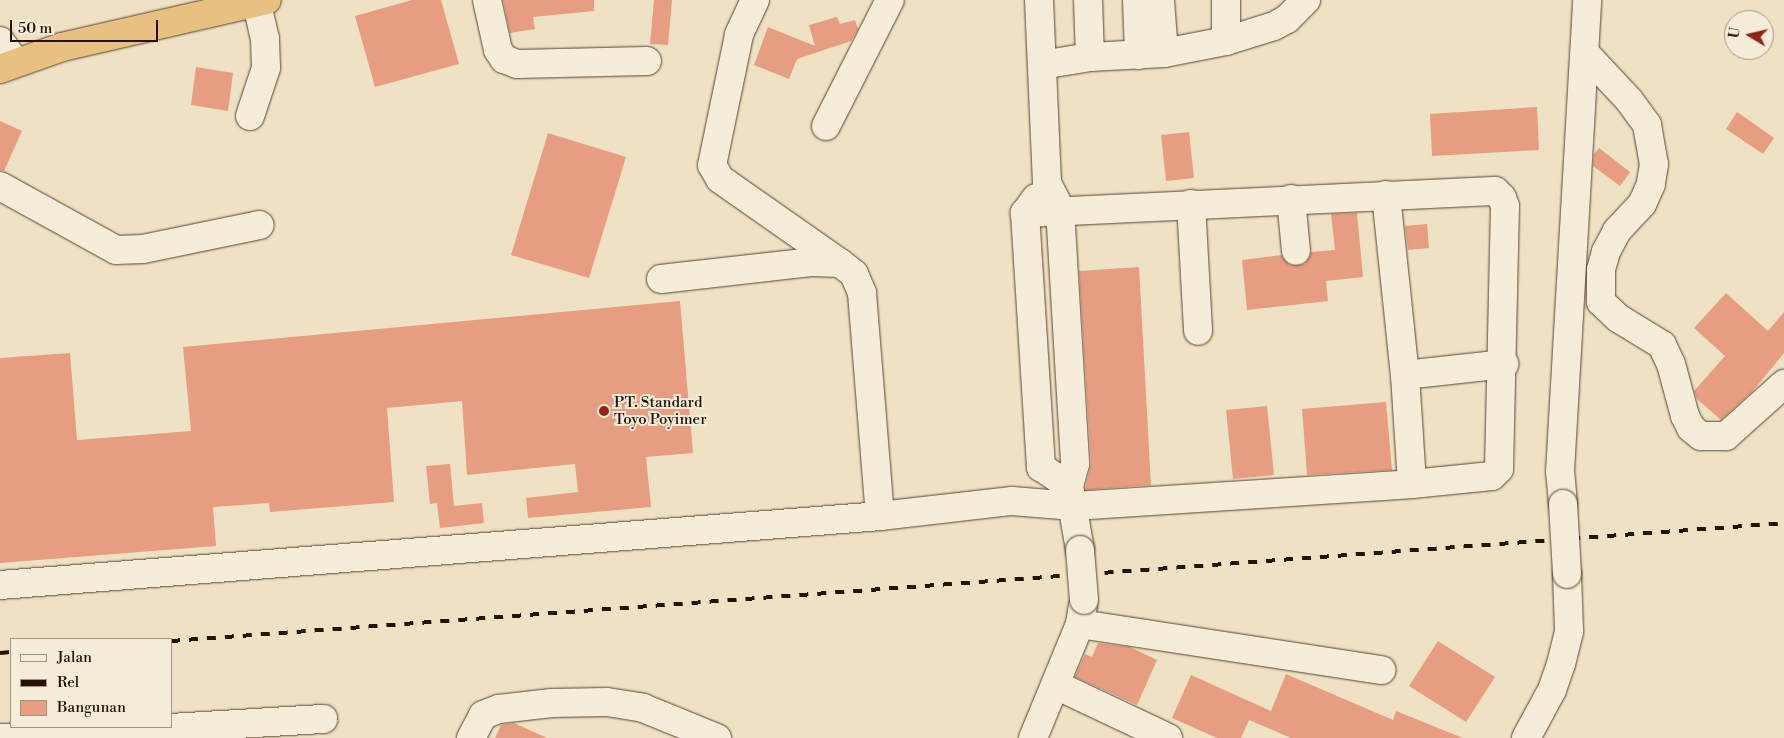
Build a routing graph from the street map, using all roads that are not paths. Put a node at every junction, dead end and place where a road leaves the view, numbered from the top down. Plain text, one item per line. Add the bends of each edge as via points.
1 (487, 0) edge
2 (754, 0) edge
3 (890, 0) edge
4 (1040, 0) edge
5 (1088, 0) edge
6 (1137, 0) edge
7 (1160, 0) edge
8 (1226, 0) edge
9 (1306, 0) edge
10 (1587, 0) edge
11 (259, 1) edge
12 (1275, 13) edge
13 (1226, 40) junction
14 (0, 41) edge
15 (1585, 53) junction
16 (1152, 54) junction
17 (1090, 57) junction
18 (647, 61) dead end
19 (1042, 65) junction
20 (8, 66) edge
21 (250, 116) dead end
22 (826, 126) dead end
23 (1047, 182) junction
24 (0, 186) edge
25 (1386, 195) junction
26 (1292, 199) junction
27 (1191, 204) junction
28 (1060, 210) junction
29 (1025, 213) junction
30 (260, 225) dead end
31 (1296, 251) dead end
32 (840, 263) junction
33 (661, 279) dead end
34 (1198, 331) dead end
35 (1504, 364) junction
36 (1405, 375) junction
37 (1784, 384) edge
38 (1412, 484) junction
39 (1071, 496) junction
40 (880, 516) junction
41 (0, 586) edge
42 (1082, 612) junction
43 (1382, 670) dead end
44 (1056, 685) junction
45 (323, 720) dead end
46 (1136, 731) edge
47 (167, 733) edge
48 (2, 738) edge
49 (471, 738) edge
50 (717, 738) edge
51 (1033, 738) edge
52 (1168, 738) edge
53 (1526, 738) edge

1 - 18 street via 498,50 504,59 517,64
2 - 32 street via 738,35 712,165 720,179
3 - 22 street
4 - 19 street
5 - 17 street
6 - 16 street
7 - 16 street
8 - 13 street
9 - 12 street via 1287,19
10 - 15 street
11 - 20 highway via 62,47
11 - 21 street via 266,68
12 - 13 street
13 - 16 street
14 - 20 street
15 - 37 street via 1629,100 1647,125 1654,164 1651,184 1642,204 1617,231 1606,252 1601,270 1601,302 1618,318 1662,346 1671,364 1685,416 1691,428 1701,436 1726,436
15 - 53 street, bridge via 1560,472 1569,631 1552,690
16 - 17 street
17 - 19 street
19 - 23 street
23 - 28 street
23 - 29 street
24 - 30 street via 116,250 136,251
25 - 26 street
25 - 35 street via 1486,190 1502,198 1505,206
25 - 36 street
26 - 27 street
26 - 31 street
27 - 28 street
27 - 34 street
28 - 29 street
28 - 39 street via 1075,464
29 - 39 street via 1041,467
32 - 33 street via 759,266
32 - 40 street via 854,274 862,293
35 - 36 street
35 - 38 street via 1499,469 1492,476
36 - 38 street
38 - 39 street
39 - 40 street
39 - 42 street, bridge via 1080,550
40 - 41 street
42 - 43 street
42 - 44 street
44 - 46 street
44 - 51 street
45 - 47 street
46 - 52 street
47 - 48 street
49 - 50 street via 483,716 499,709 552,703 607,702 643,708

